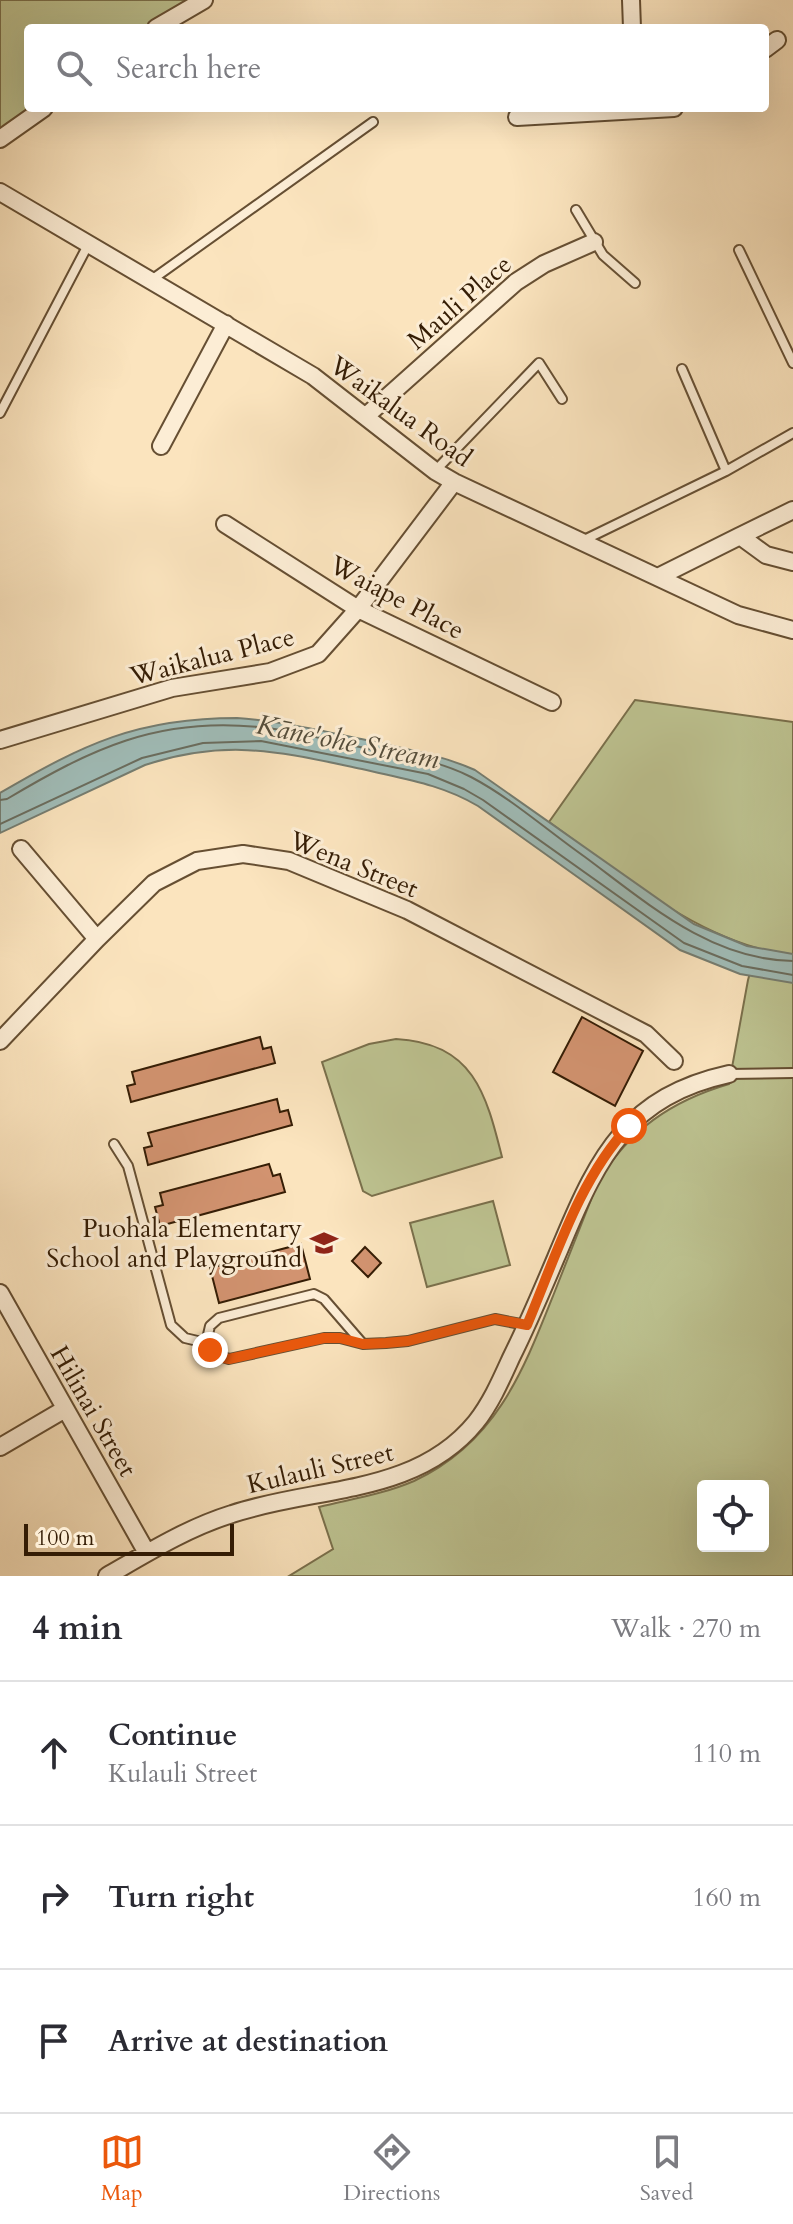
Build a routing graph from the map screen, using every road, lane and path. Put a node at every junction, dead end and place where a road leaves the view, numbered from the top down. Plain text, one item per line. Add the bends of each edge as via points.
1 (204, 0) edge
2 (631, 0) edge
3 (163, 24) edge
4 (632, 24) edge
5 (38, 112) edge
6 (593, 112) edge
7 (517, 117) dead end
8 (373, 122) dead end
9 (0, 139) edge
10 (0, 192) edge
11 (576, 210) dead end
12 (594, 242) junction
13 (88, 245) junction
14 (739, 250) dead end
15 (150, 281) junction
16 (635, 283) dead end
17 (226, 324) junction
18 (793, 363) edge
19 (682, 369) dead end
20 (562, 399) dead end
21 (0, 413) edge
22 (366, 416) junction
23 (793, 433) edge
24 (161, 446) dead end
25 (435, 471) junction
26 (726, 471) junction
27 (454, 482) junction
28 (793, 510) edge
29 (225, 524) dead end
30 (740, 536) junction
31 (582, 541) junction
32 (793, 562) edge
33 (658, 577) junction
34 (358, 609) junction
35 (793, 630) edge
36 (552, 702) dead end
37 (0, 740) edge
38 (21, 849) dead end
39 (97, 939) junction
40 (0, 1041) edge
41 (674, 1061) dead end
42 (793, 1073) edge
43 (729, 1074) joint
44 (114, 1144) dead end
45 (0, 1293) edge
46 (527, 1325) junction
47 (206, 1343) junction
48 (363, 1344) junction
49 (65, 1409) junction
50 (0, 1447) edge
51 (147, 1553) junction
52 (107, 1576) edge

1 - 3 street
2 - 4 street
5 - 9 street
6 - 7 street
8 - 15 lane
10 - 13 street, Waikalua Road
11 - 12 lane
12 - 16 lane
12 - 22 street, Mauli Place via 516,282
13 - 15 street, Waikalua Road
13 - 21 lane
14 - 18 lane
15 - 17 street, Waikalua Road
17 - 22 street, Waikalua Road via 313,376
17 - 24 street
19 - 26 lane
20 - 25 lane via 539,363
22 - 25 street, Waikalua Road
23 - 26 lane
25 - 27 street, Waikalua Road
26 - 31 lane
27 - 31 street, Waikalua Road
27 - 34 street, Waikalua Place
28 - 30 street
29 - 34 street, Waiape Place
30 - 32 street via 766,555
30 - 33 street
31 - 33 street, Waikalua Road
33 - 35 street, Waikalua Road via 738,615
34 - 36 street, Waiape Place
34 - 37 street, Waikalua Place via 318,654 270,672 172,688
38 - 39 street
39 - 40 street, Wena Street
39 - 41 street, Wena Street via 141,893 181,867 227,855 273,857 407,910 486,949 646,1034
42 - 43 lane
43 - 46 street, Kulauli Street via 672,1094 616,1140 588,1182
44 - 47 lane via 128,1166 171,1325 185,1338
45 - 49 street, Hilinai Street
46 - 48 lane via 495,1319 408,1341
46 - 51 street, Kulauli Street via 488,1405 439,1456 390,1479 232,1514
47 - 48 lane via 214,1354 229,1359 324,1338
47 - 48 lane via 210,1326 219,1318 308,1294 324,1299
49 - 50 street
49 - 51 street, Hilinai Street
51 - 52 street, Kulauli Street

